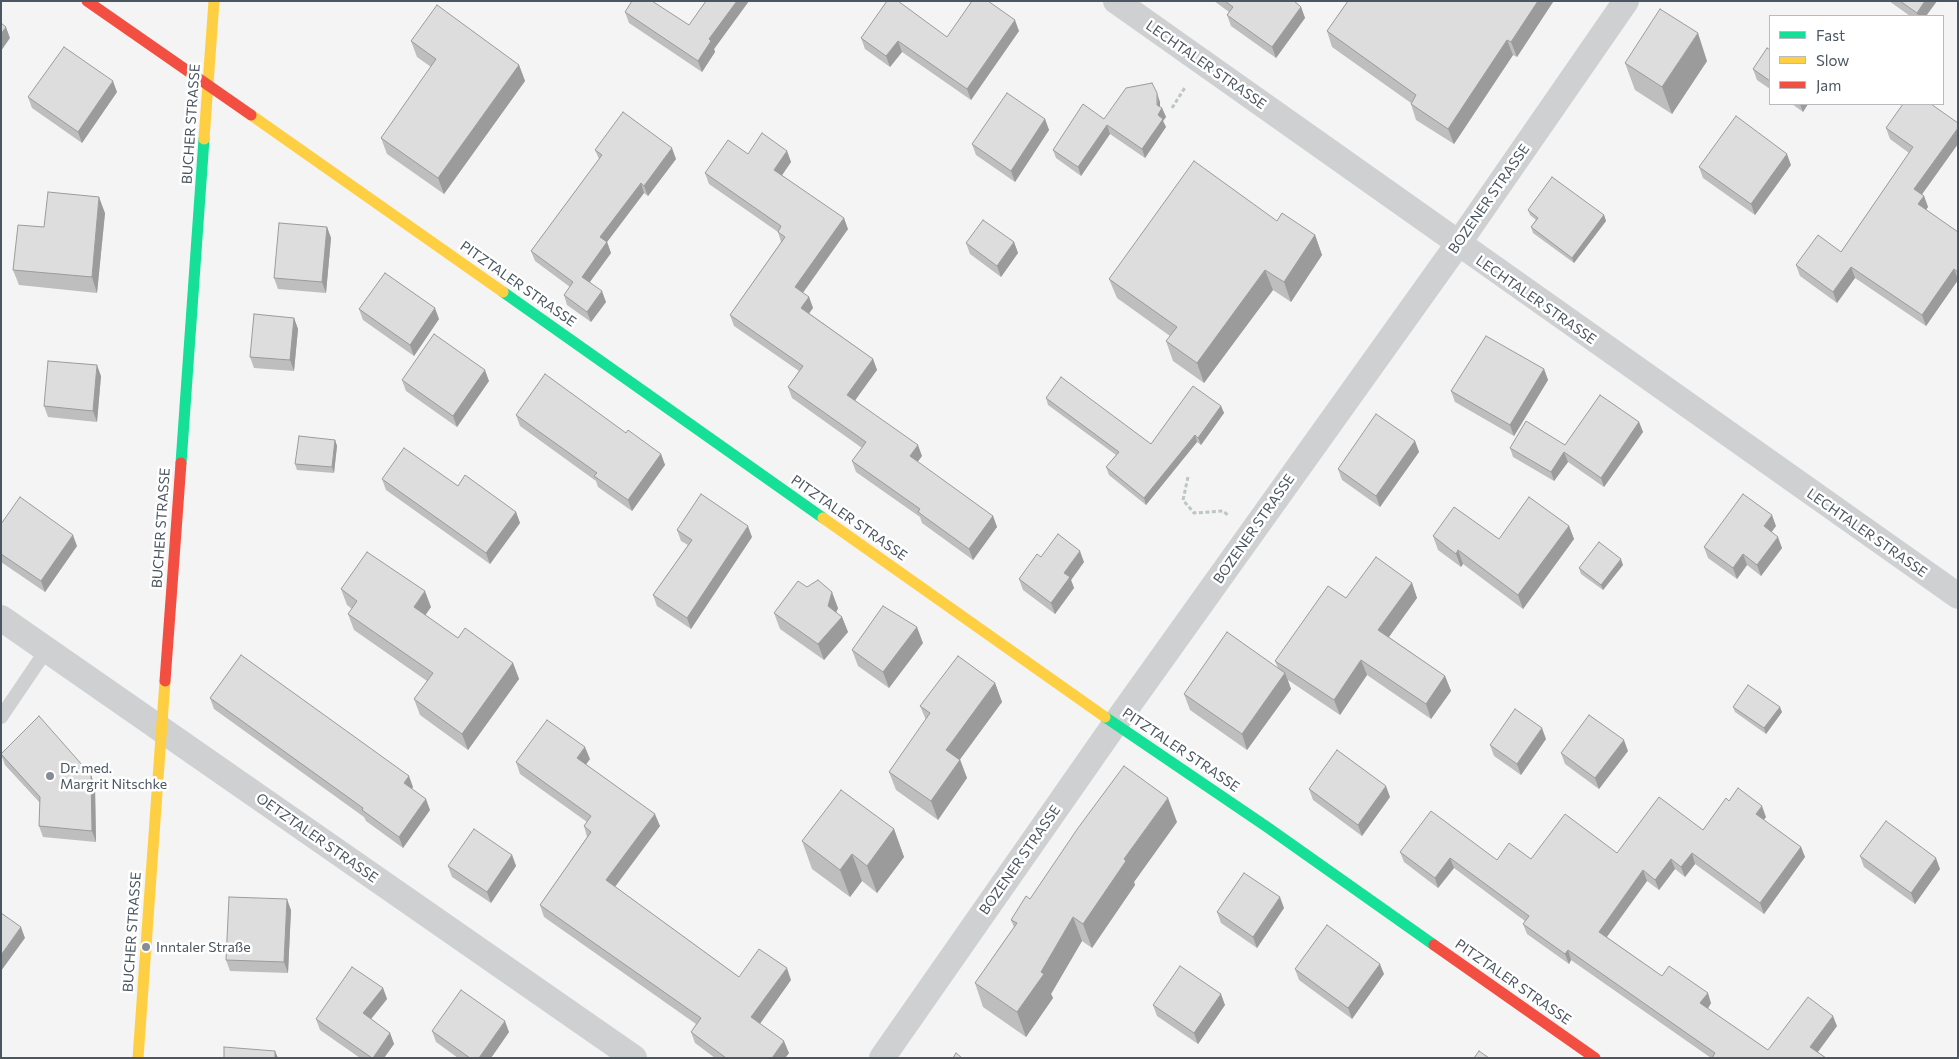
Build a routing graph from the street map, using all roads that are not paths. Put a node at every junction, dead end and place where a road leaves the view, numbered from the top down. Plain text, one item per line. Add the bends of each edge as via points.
1 (87, 1) edge
2 (214, 1) edge
3 (1116, 1) edge
4 (1626, 1) edge
5 (208, 86) junction
6 (1458, 244) junction
7 (1958, 596) edge
8 (1, 618) edge
9 (46, 649) junction
10 (1, 717) edge
11 (1115, 724) junction
12 (161, 730) junction
13 (138, 1058) edge
14 (634, 1058) edge
15 (882, 1058) edge
16 (1595, 1058) edge

1 - 5 street, PITZTALER STRASSE
2 - 5 street, BUCHER STRASSE
3 - 6 street, LECHTALER STRASSE
4 - 6 street, BOZENER STRASSE
5 - 11 street, PITZTALER STRASSE
5 - 12 street, BUCHER STRASSE
6 - 7 street, LECHTALER STRASSE
6 - 11 street, BOZENER STRASSE
8 - 9 street, OETZTALER STRASSE
9 - 10 lane
9 - 12 street, OETZTALER STRASSE
11 - 15 street, BOZENER STRASSE
11 - 16 street, PITZTALER STRASSE
12 - 13 street, BUCHER STRASSE
12 - 14 street, OETZTALER STRASSE

